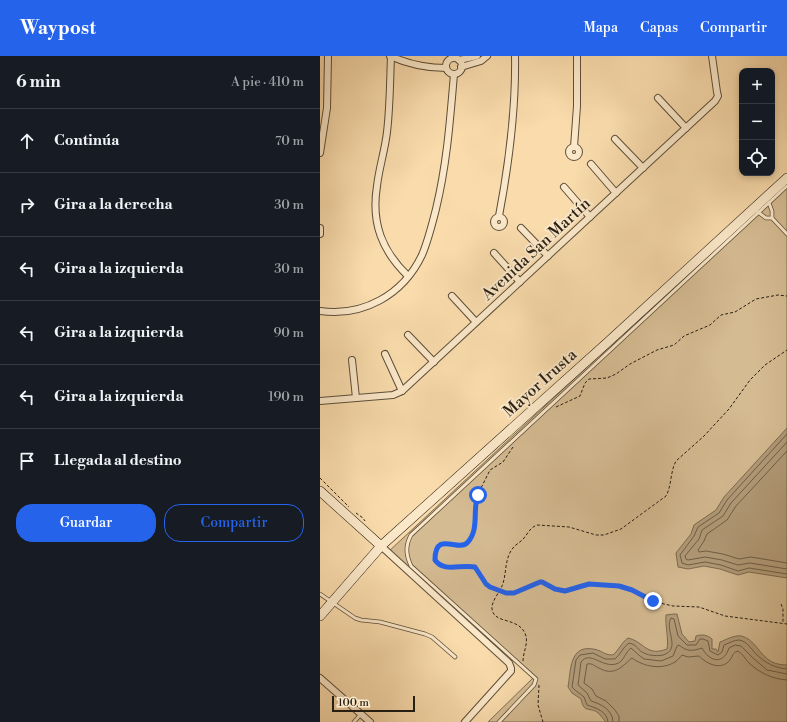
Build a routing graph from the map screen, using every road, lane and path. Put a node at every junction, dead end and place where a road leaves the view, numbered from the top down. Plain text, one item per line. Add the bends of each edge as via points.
1 (328, 56) edge
2 (391, 56) edge
3 (477, 56) edge
4 (487, 56) edge
5 (515, 56) edge
6 (577, 56) edge
7 (712, 56) edge
8 (451, 57) edge
9 (459, 60) junction
10 (461, 67) junction
11 (446, 68) junction
12 (454, 74) junction
13 (658, 98) dead end
14 (686, 128) junction
15 (615, 139) dead end
16 (574, 147) dead end
17 (320, 153) edge
18 (591, 164) dead end
19 (643, 168) junction
20 (787, 178) edge
21 (787, 186) edge
22 (564, 187) dead end
23 (616, 192) junction
24 (769, 203) junction
25 (758, 212) junction
26 (499, 216) dead end
27 (590, 217) junction
28 (772, 218) junction
29 (320, 228) edge
30 (521, 228) dead end
31 (320, 234) edge
32 (787, 234) edge
33 (494, 253) dead end
34 (548, 256) junction
35 (408, 276) junction
36 (520, 282) junction
37 (452, 296) dead end
38 (787, 296) edge
39 (320, 311) edge
40 (476, 322) junction
41 (408, 335) dead end
42 (787, 350) edge
43 (384, 354) dead end
44 (352, 360) dead end
45 (434, 362) junction
46 (402, 391) junction
47 (356, 398) junction
48 (320, 401) edge
49 (556, 407) dead end
50 (513, 447) dead end
51 (320, 478) edge
52 (320, 491) edge
53 (350, 508) dead end
54 (353, 511) dead end
55 (368, 526) dead end
56 (381, 546) junction
57 (499, 591) junction
58 (320, 594) edge
59 (332, 603) junction
60 (781, 604) dead end
61 (320, 616) edge
62 (783, 623) junction
63 (787, 624) edge
64 (455, 656) dead end
65 (523, 663) dead end
66 (320, 678) edge
67 (539, 684) dead end
68 (360, 714) junction
69 (354, 722) edge
70 (370, 722) edge
71 (465, 722) edge
72 (499, 722) edge
73 (543, 722) edge

1 - 17 street via 326,108
2 - 11 street via 416,65
2 - 35 street via 387,132 375,205 377,225 384,246
3 - 9 street
4 - 10 street via 481,61
5 - 26 street via 511,138
6 - 16 street
7 - 14 street, Avenida San Martín via 716,99
8 - 9 street
8 - 11 street
9 - 10 street
10 - 12 street via 459,72
11 - 12 street via 449,73
12 - 35 street via 450,127 433,223 424,250
13 - 14 street
14 - 19 street, Avenida San Martín
15 - 19 street
18 - 23 street
19 - 23 street, Avenida San Martín
20 - 56 main road, Mayor Irusta
21 - 24 lane
22 - 27 street
23 - 27 street, Avenida San Martín
24 - 25 lane
24 - 28 lane
25 - 28 lane via 766,218
25 - 72 lane via 408,539 406,550 411,566 536,679 534,685
27 - 34 street, Avenida San Martín
28 - 32 lane
29 - 31 street
30 - 34 street
33 - 36 street
34 - 36 street, Avenida San Martín
35 - 39 street via 388,295 364,308 348,312
36 - 40 street, Avenida San Martín
37 - 40 street
38 - 49 path via 756,299 735,312 721,315 710,325 630,364 616,374 607,378 589,379 580,396
40 - 45 street, Avenida San Martín
41 - 45 street
42 - 57 path via 764,365 729,409 676,461 666,496 621,529 604,535 569,527 533,526 510,552 503,585
43 - 46 street
44 - 47 street
45 - 46 street, Avenida San Martín
46 - 47 street
47 - 48 street
50 - 57 path via 503,462 490,470 476,498 475,527 466,544 443,544 438,546 435,555 435,560 445,567 475,567 486,584
51 - 53 path
52 - 56 main road
54 - 55 path via 363,518
56 - 59 main road, Mayor Irusta
56 - 71 street via 509,663 510,671
57 - 62 path via 514,593 540,582 565,591 589,584 619,586 664,604 699,606 725,616
57 - 65 path via 492,609 498,618 514,622 521,627 526,637
58 - 59 lane
59 - 61 main road, Mayor Irusta
59 - 64 lane via 354,618 425,634
60 - 62 path
62 - 63 path
66 - 68 street
67 - 73 path via 538,705
68 - 69 lane
68 - 70 street

